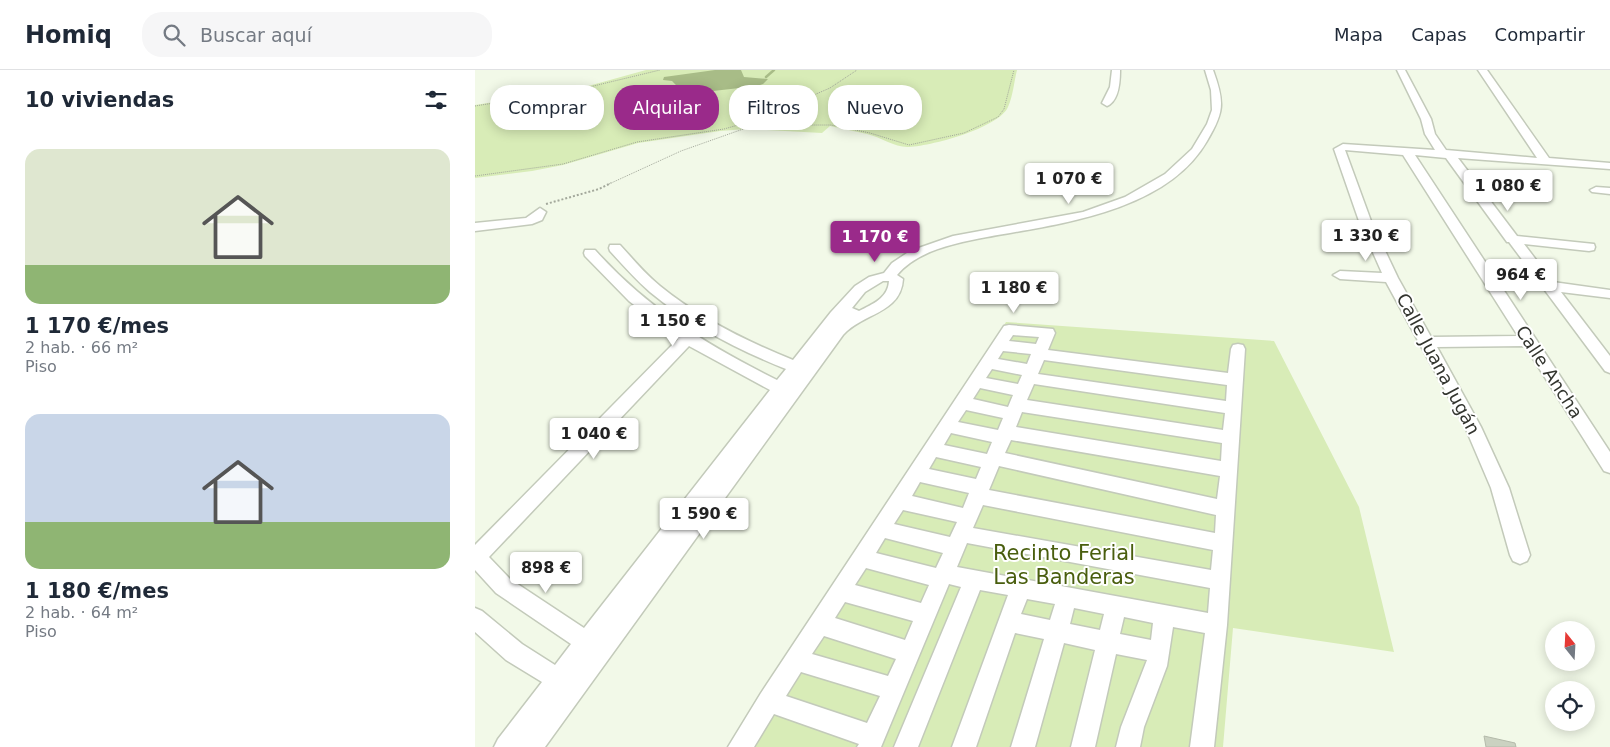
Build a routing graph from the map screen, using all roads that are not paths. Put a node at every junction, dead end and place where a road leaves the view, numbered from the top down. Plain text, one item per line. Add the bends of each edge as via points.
1 (1116, 70) edge
2 (1209, 70) edge
3 (1401, 70) edge
4 (1482, 70) edge
5 (1107, 103) dead end
6 (1407, 152) junction
7 (1445, 153) junction
8 (1545, 161) junction
9 (1610, 166) edge
10 (1596, 190) dead end
11 (1610, 191) edge
12 (540, 212) road end
13 (475, 227) edge
14 (1511, 239) junction
15 (1589, 247) dead end
16 (615, 248) dead end
17 (590, 253) dead end
18 (1339, 274) dead end
19 (889, 275) junction
20 (1391, 278) junction
21 (1547, 286) junction
22 (655, 289) junction
23 (1610, 294) edge
24 (635, 299) junction
25 (844, 308) junction
26 (864, 315) junction
27 (687, 339) junction
28 (1529, 341) junction
29 (1427, 342) junction
30 (1238, 350) dead end
31 (988, 363) junction
32 (1610, 368) edge
33 (802, 370) junction
34 (1028, 380) junction
35 (1236, 380) junction
36 (976, 382) junction
37 (786, 391) junction
38 (962, 403) junction
39 (1234, 408) junction
40 (947, 426) junction
41 (1004, 435) junction
42 (1231, 438) junction
43 (932, 449) junction
44 (993, 460) junction
45 (1610, 466) edge
46 (1229, 470) junction
47 (917, 474) junction
48 (979, 492) junction
49 (899, 501) junction
50 (1226, 509) junction
51 (881, 529) junction
52 (961, 533) junction
53 (1223, 543) junction
54 (1520, 555) dead end
55 (475, 556) edge
56 (862, 558) junction
57 (943, 576) junction
58 (974, 580) junction
59 (1220, 581) junction
60 (1020, 588) junction
61 (841, 591) junction
62 (1067, 597) junction
63 (1116, 606) junction
64 (926, 615) junction
65 (1164, 616) junction
66 (475, 618) edge
67 (1009, 622) junction
68 (819, 624) junction
69 (1217, 625) junction
70 (1058, 632) junction
71 (1108, 643) junction
72 (594, 647) junction
73 (909, 652) junction
74 (1159, 652) junction
75 (796, 660) junction
76 (566, 683) junction
77 (894, 689) junction
78 (769, 701) junction
79 (871, 742) edge
80 (506, 747) edge
81 (531, 747) edge
82 (740, 747) edge
83 (906, 747) edge
84 (964, 747) edge
85 (1023, 747) edge
86 (1083, 747) edge
87 (1128, 747) edge
88 (1202, 747) edge

1 - 5 street via 1115,87
2 - 19 street via 1216,90 1217,110 1212,124 1196,152 1169,176 1129,200 1086,215 953,240 915,254
3 - 7 street via 1426,119 1430,134
4 - 8 street
6 - 7 street
6 - 20 street, Calle Juana Jugán via 1339,149 1351,186
6 - 28 street, Calle Ancha
7 - 8 street
7 - 14 street
8 - 9 street
10 - 11 street
12 - 13 street via 538,217 528,221
14 - 15 street
14 - 21 street
16 - 22 street
17 - 24 street
18 - 20 street
19 - 25 street via 867,283
19 - 26 street via 896,279 897,286 877,309
20 - 29 street, Calle Juana Jugán
21 - 23 street
21 - 32 street
22 - 24 street
22 - 33 street via 706,324
24 - 27 street
25 - 26 street via 853,316
25 - 33 street via 836,315
26 - 33 street via 847,322
27 - 37 street
27 - 55 street
28 - 29 street
28 - 45 street, Calle Ancha
29 - 54 street, Calle Juana Jugán via 1473,427 1500,488
30 - 35 street
31 - 34 street
31 - 34 street via 1009,330 1048,333
31 - 36 street
33 - 37 street
34 - 35 street
34 - 36 street
34 - 38 street
34 - 39 street
34 - 41 street
34 - 42 street
35 - 39 street
36 - 38 street
37 - 72 street
38 - 40 street
39 - 42 street
40 - 41 street
40 - 43 street
41 - 44 street
41 - 46 street
42 - 46 street
43 - 44 street
43 - 47 street
44 - 48 street
44 - 50 street
46 - 50 street
47 - 48 street
47 - 49 street
48 - 52 street
48 - 53 street
49 - 51 street
49 - 52 street
50 - 53 street
51 - 52 street
51 - 56 street
52 - 57 street
52 - 59 street
53 - 59 street
55 - 72 street via 503,586
56 - 57 street
56 - 61 street
57 - 58 street
57 - 64 street
58 - 60 street
58 - 83 street
59 - 69 street
60 - 62 street
60 - 67 street
61 - 64 street
61 - 68 street
62 - 63 street
62 - 70 street
63 - 65 street
63 - 71 street
64 - 73 street
65 - 69 street
65 - 74 street
66 - 76 street via 514,652
67 - 70 street
67 - 84 street
68 - 73 street
68 - 75 street
69 - 88 street
70 - 71 street
70 - 85 street
71 - 74 street
71 - 86 street
72 - 76 street
73 - 77 street
74 - 87 street via 1132,726
75 - 77 street
75 - 78 street
76 - 80 street
76 - 81 street
77 - 79 street
78 - 79 street
78 - 82 street

